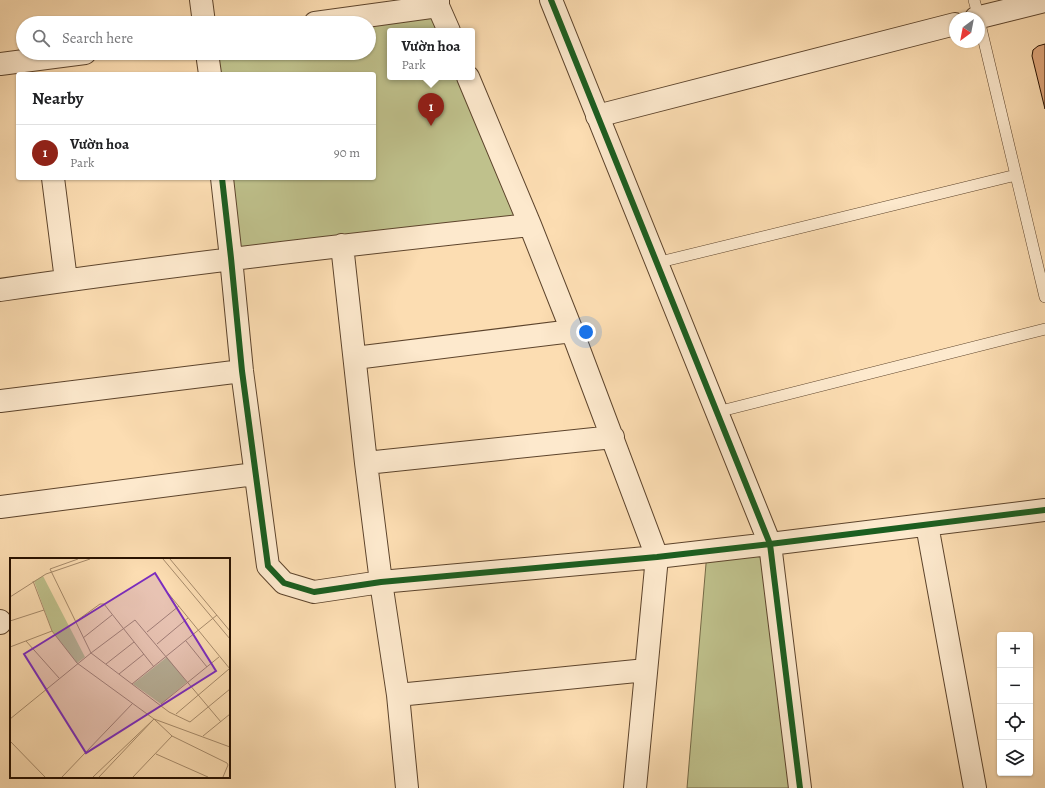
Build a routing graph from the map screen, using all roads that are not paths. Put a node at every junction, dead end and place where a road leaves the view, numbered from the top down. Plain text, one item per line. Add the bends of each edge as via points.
1 (201, 0) edge
2 (550, 0) edge
3 (974, 0) edge
4 (1045, 1) edge
5 (438, 3) edge
6 (977, 12) edge
7 (203, 16) edge
8 (358, 16) edge
9 (985, 16) edge
10 (949, 26) edge
11 (448, 28) edge
12 (985, 47) edge
13 (60, 60) edge
14 (208, 60) edge
15 (0, 64) edge
16 (38, 66) edge
17 (210, 72) edge
18 (469, 80) edge
19 (597, 116) junction
20 (1016, 175) junction
21 (53, 180) edge
22 (222, 180) edge
23 (530, 225) junction
24 (342, 245) junction
25 (231, 258) junction
26 (656, 263) junction
27 (66, 280) junction
28 (0, 290) edge
29 (1045, 297) edge
30 (1045, 329) edge
31 (572, 331) junction
32 (355, 358) junction
33 (242, 371) junction
34 (0, 401) edge
35 (717, 412) junction
36 (613, 437) junction
37 (366, 463) junction
38 (255, 474) junction
39 (0, 507) edge
40 (1045, 510) edge
41 (927, 525) junction
42 (770, 544) junction
43 (657, 557) junction
44 (381, 582) junction
45 (646, 670) junction
46 (398, 695) junction
47 (630, 787) edge
48 (407, 788) edge
49 (800, 788) edge
50 (975, 788) edge

1 - 7 street
2 - 19 street
3 - 6 lane
4 - 9 street
5 - 8 street
5 - 11 street
10 - 19 street
12 - 20 lane
13 - 16 street
14 - 17 street
15 - 16 street
18 - 23 street
19 - 26 street
20 - 26 lane
20 - 29 lane
21 - 27 street
22 - 25 street
23 - 24 street
23 - 31 street
24 - 25 street
24 - 32 street
25 - 27 street
25 - 33 street
26 - 35 street
27 - 28 street
30 - 35 lane
31 - 32 street
31 - 36 street
32 - 37 street
33 - 34 street
33 - 38 street
35 - 42 street
36 - 37 street
36 - 43 street
37 - 44 street
38 - 39 street
38 - 44 street via 268,566 284,583 314,592
40 - 41 street
41 - 42 street
41 - 50 street
42 - 43 street
42 - 49 street
43 - 44 street
43 - 45 street
44 - 46 street
45 - 46 street
45 - 47 street
46 - 48 street

